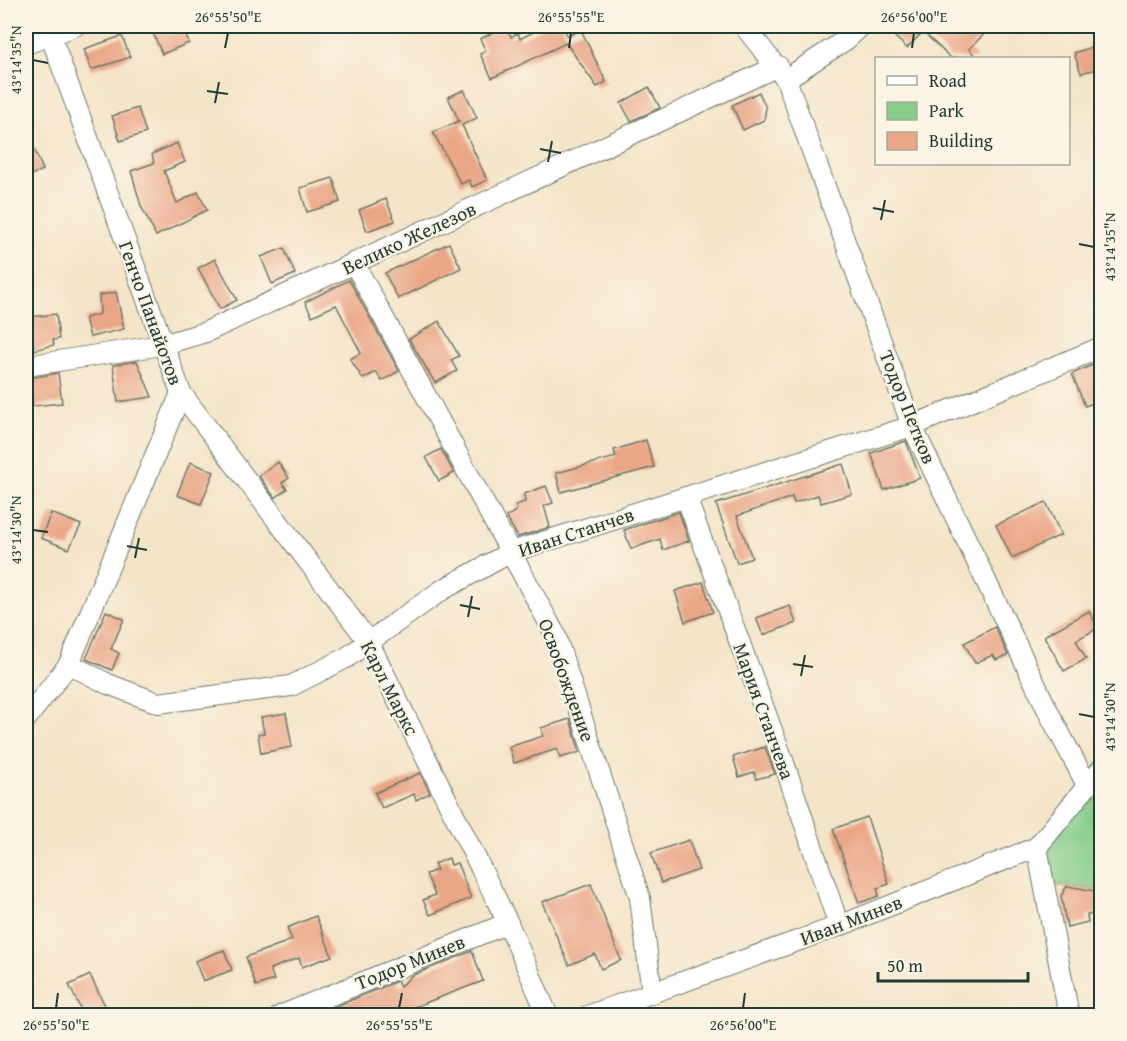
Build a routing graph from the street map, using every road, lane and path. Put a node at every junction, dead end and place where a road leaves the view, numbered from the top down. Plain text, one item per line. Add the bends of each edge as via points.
1 (75, 26) edge
2 (744, 26) edge
3 (861, 26) edge
4 (49, 31) edge
5 (26, 44) edge
6 (782, 73) junction
7 (354, 263) junction
8 (162, 345) junction
9 (1101, 347) edge
10 (26, 366) edge
11 (181, 393) junction
12 (912, 426) junction
13 (686, 497) junction
14 (511, 552) junction
15 (368, 641) junction
16 (69, 664) junction
17 (26, 719) edge
18 (1101, 768) edge
19 (1087, 785) junction
20 (1037, 847) junction
21 (508, 923) junction
22 (839, 926) junction
23 (652, 993) junction
24 (280, 1016) edge
25 (548, 1016) edge
26 (588, 1016) edge
27 (1069, 1016) edge

1 - 4 street
2 - 6 street, Тодор Петков
3 - 6 street, Велико Железов via 847,39
4 - 5 street
4 - 8 street, Генчо Панайотов
6 - 7 street, Велико Железов
6 - 12 street, Тодор Петков
7 - 8 street, Велико Железов via 206,332
7 - 14 street, Освобождение
8 - 10 street, Велико Железов
8 - 11 street, Генчо Панайотов
9 - 12 street, Иван Станчев
11 - 15 street, Карл Маркс
11 - 16 street, Генчо Панайотов
12 - 13 street, Иван Станчев
12 - 19 street, Тодор Петков
13 - 14 street, Иван Станчев
13 - 22 street, Мария Станчева via 783,760
14 - 15 street, Иван Станчев via 442,590
14 - 23 street, Освобождение via 555,634 640,898
15 - 16 street, Иван Станчев via 346,658 291,686 158,703
15 - 21 street, Карл Маркс
16 - 17 street, Генчо Панайотов
18 - 19 street, Иван Минев
19 - 20 street, Иван Минев
20 - 22 street, Иван Минев
20 - 27 street
21 - 24 street, Тодор Минев
21 - 25 street, Карл Маркс
22 - 23 street, Иван Минев
23 - 26 street, Иван Минев

